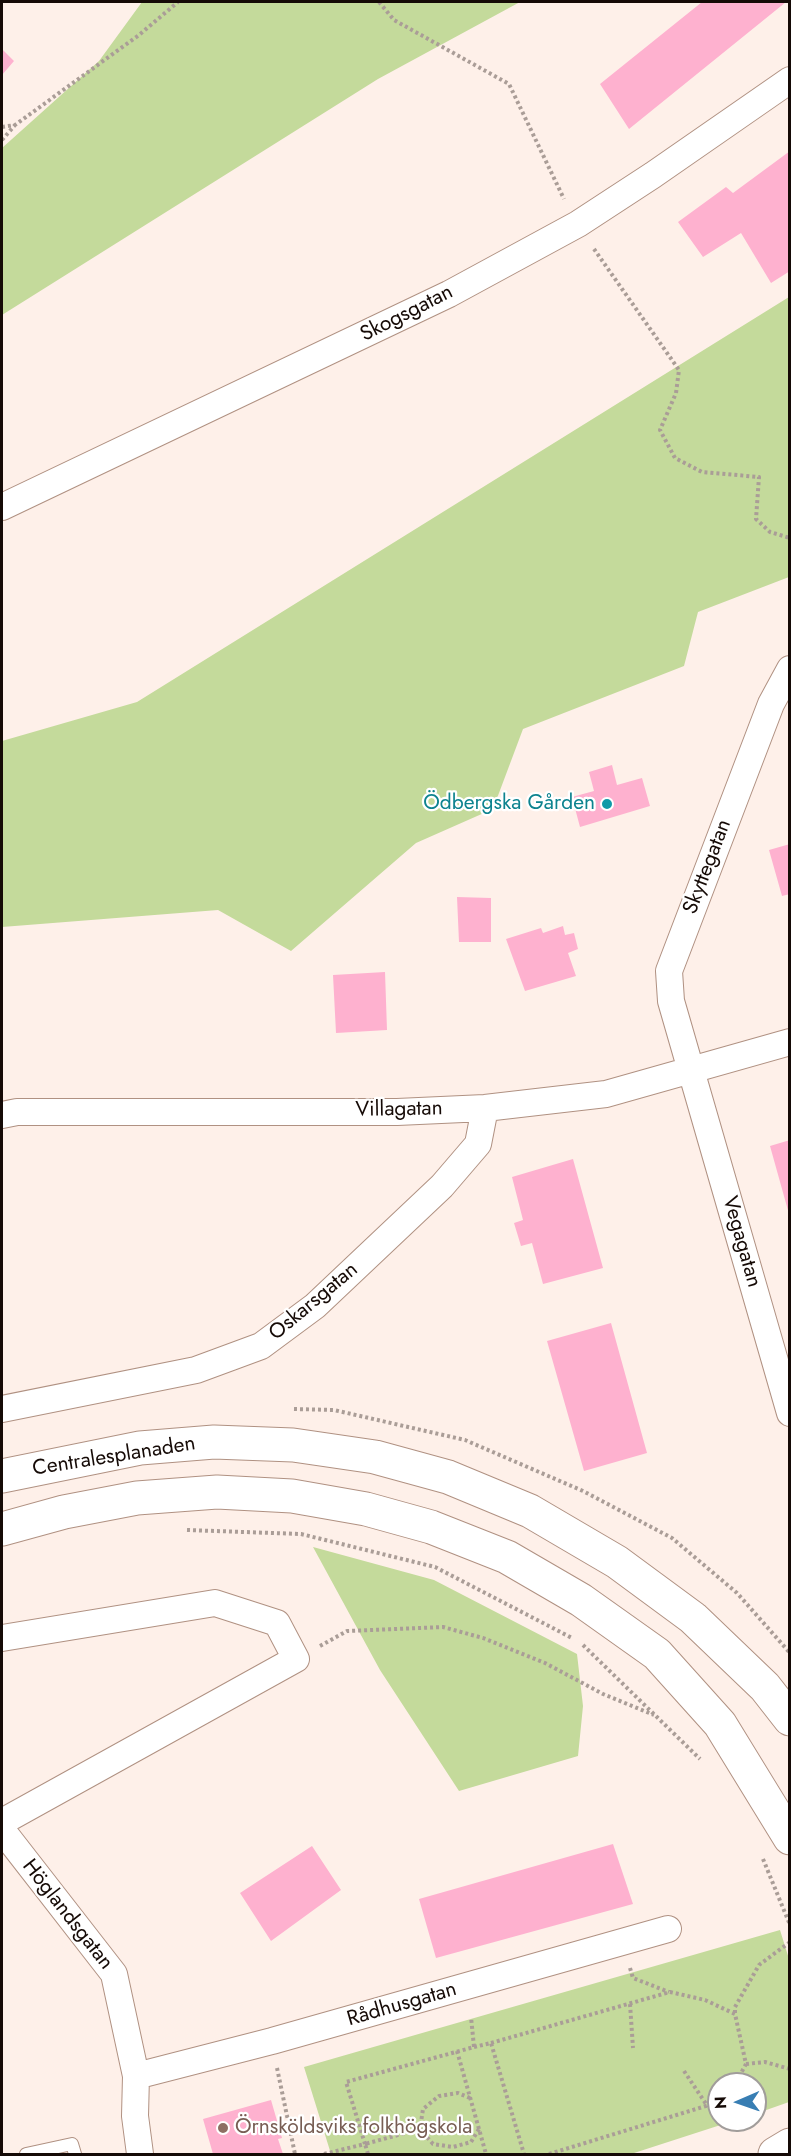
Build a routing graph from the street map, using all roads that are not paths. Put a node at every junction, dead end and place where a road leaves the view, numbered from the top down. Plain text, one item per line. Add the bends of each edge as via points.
1 (789, 80) edge
2 (2, 507) edge
3 (789, 669) edge
4 (789, 1042) edge
5 (693, 1070) junction
6 (485, 1108) junction
7 (7, 1112) edge
8 (2, 1409) edge
9 (789, 1413) edge
10 (2, 1476) edge
11 (2, 1529) edge
12 (2, 1638) edge
13 (789, 1719) edge
14 (2, 1821) edge
15 (2, 1830) edge
16 (789, 1838) edge
17 (668, 1929) dead end
18 (136, 2076) junction
19 (789, 2145) edge
20 (26, 2154) edge
21 (75, 2154) edge
22 (140, 2154) edge
23 (775, 2154) edge

1 - 2 street, Skogsgatan via 578,224 347,345
3 - 5 street, Skyttegatan via 771,704 669,971 671,1001
4 - 5 street, Villagatan
5 - 6 street, Villagatan via 606,1094
5 - 9 street, Vegagatan
6 - 7 street, Villagatan via 397,1112
6 - 8 street, Oskarsgatan via 478,1144 442,1186 315,1306 261,1346 196,1370
10 - 13 main road, Centralesplanaden via 140,1449 214,1442 293,1445 375,1456 448,1477 530,1510 617,1562 693,1618 765,1687
11 - 16 main road, Centralesplanaden via 137,1498 217,1492 292,1496 366,1509 507,1557 581,1600 657,1654 720,1724
12 - 14 street via 215,1603 277,1623 296,1659
15 - 18 street, Höglandsgatan via 114,1974
17 - 18 street, Rådhusgatan
18 - 22 street, Höglandsgatan via 135,2116
19 - 23 main road
20 - 21 lane via 72,2144

